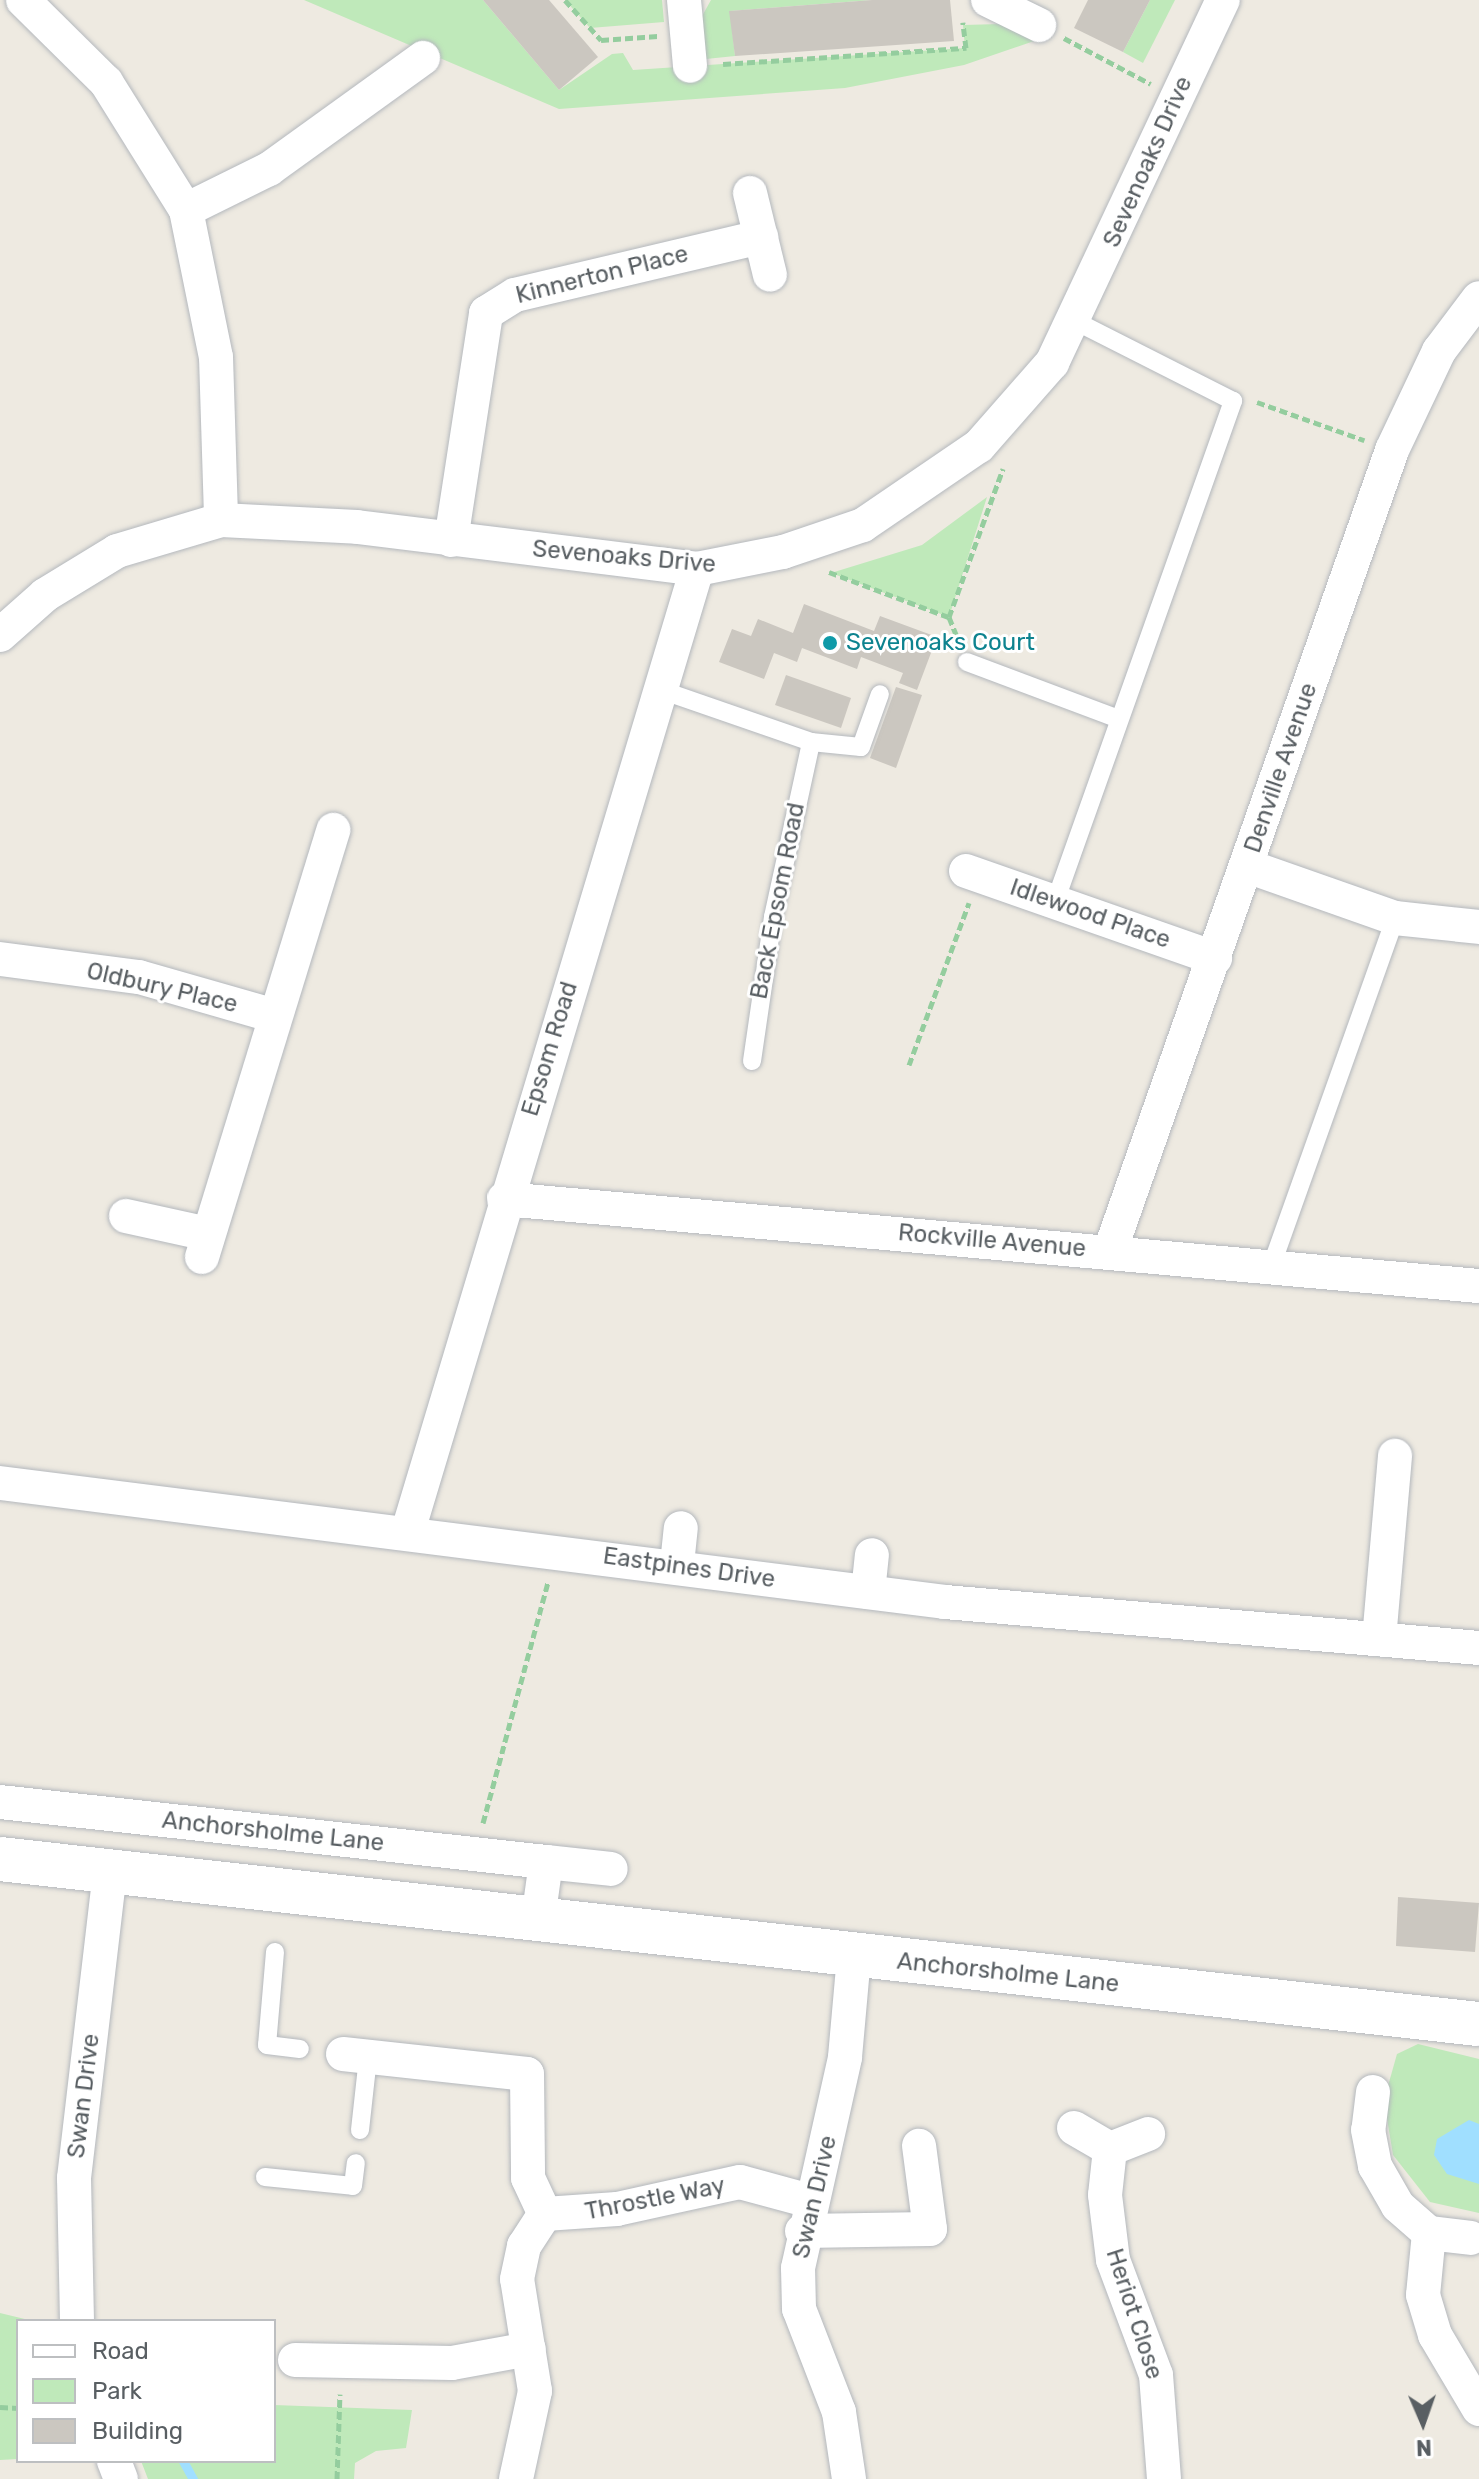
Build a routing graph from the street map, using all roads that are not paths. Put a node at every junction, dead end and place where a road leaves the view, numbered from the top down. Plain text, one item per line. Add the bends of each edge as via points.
1 (23, 0) edge
2 (684, 0) edge
3 (1223, 0) edge
4 (975, 6) edge
5 (1030, 14) edge
6 (688, 50) road end
7 (423, 58) dead end
8 (750, 193) dead end
9 (186, 210) junction
10 (761, 237) junction
11 (770, 275) dead end
12 (1479, 298) edge
13 (1075, 321) junction
14 (221, 520) junction
15 (451, 540) junction
16 (697, 569) junction
17 (0, 635) edge
18 (967, 662) dead end
19 (661, 690) junction
20 (880, 694) dead end
21 (1119, 719) junction
22 (811, 742) junction
23 (333, 830) dead end
24 (1247, 866) junction
25 (972, 874) road end
26 (1055, 902) junction
27 (1395, 918) junction
28 (1479, 927) edge
29 (1215, 958) junction
30 (0, 959) edge
31 (275, 1016) junction
32 (752, 1061) dead end
33 (504, 1199) junction
34 (126, 1218) dead end
35 (1110, 1251) junction
36 (1271, 1267) junction
37 (1479, 1286) edge
38 (1395, 1456) dead end
39 (0, 1483) edge
40 (681, 1528) dead end
41 (408, 1531) junction
42 (872, 1555) dead end
43 (677, 1564) junction
44 (868, 1592) junction
45 (1379, 1639) junction
46 (1479, 1648) edge
47 (0, 1802) edge
48 (0, 1859) edge
49 (546, 1862) junction
50 (611, 1869) dead end
51 (110, 1871) junction
52 (538, 1920) junction
53 (275, 1952) dead end
54 (854, 1957) junction
55 (1479, 2024) edge
56 (300, 2049) dead end
57 (356, 2055) joint
58 (1373, 2092) dead end
59 (1074, 2128) dead end
60 (360, 2130) dead end
61 (1148, 2134) dead end
62 (919, 2146) dead end
63 (1110, 2149) junction
64 (356, 2163) dead end
65 (265, 2177) dead end
66 (545, 2214) junction
67 (806, 2216) junction
68 (1429, 2233) junction
69 (1471, 2238) dead end
70 (77, 2319) edge
71 (529, 2349) junction
72 (295, 2360) dead end
73 (1479, 2409) edge
74 (516, 2479) edge
75 (849, 2479) edge
76 (1164, 2479) edge

1 - 9 street via 106,82
2 - 6 street
3 - 13 street, Sevenoaks Drive
4 - 5 street
7 - 9 street via 269,169
8 - 10 street
9 - 14 street via 216,357
10 - 11 street
10 - 15 street, Kinnerton Place via 515,295 486,313
12 - 24 street, Denville Avenue via 1439,351 1392,450
13 - 16 street, Sevenoaks Drive via 1022,403 946,473 863,525 783,552
13 - 21 lane via 1233,401
14 - 15 street, Sevenoaks Drive via 295,520
14 - 17 street, Sevenoaks Drive via 117,551 45,595
15 - 16 street, Sevenoaks Drive
16 - 19 street, Epsom Road
18 - 21 lane
19 - 22 lane
19 - 33 street, Epsom Road
20 - 22 lane via 861,747
21 - 26 lane
22 - 32 lane, Back Epsom Road via 773,917
23 - 31 street
24 - 27 street
24 - 29 street, Denville Avenue
25 - 26 street, Idlewood Place
26 - 29 street, Idlewood Place
27 - 28 street
27 - 36 lane
29 - 35 street, Denville Avenue
30 - 31 street, Oldbury Place via 139,977
31 - 34 street via 205,1246
33 - 35 street, Rockville Avenue
33 - 41 street, Epsom Road
35 - 36 street, Rockville Avenue
36 - 37 street, Rockville Avenue
38 - 45 street
39 - 41 street, Eastpines Drive
40 - 43 street
41 - 43 street, Eastpines Drive
42 - 44 street
43 - 44 street, Eastpines Drive
44 - 45 street, Eastpines Drive
45 - 46 street, Eastpines Drive
47 - 49 street, Anchorsholme Lane
48 - 51 street, Anchorsholme Lane
49 - 50 street, Anchorsholme Lane
49 - 52 street
51 - 52 street, Anchorsholme Lane
51 - 70 street, Swan Drive via 73,2191
52 - 54 street, Anchorsholme Lane
53 - 56 lane via 267,2045
54 - 55 street, Anchorsholme Lane
54 - 67 street, Swan Drive via 845,2057
57 - 60 lane
57 - 66 street via 527,2074 528,2178
58 - 68 street via 1368,2130 1375,2166 1398,2206
59 - 63 street
61 - 63 street
62 - 67 street, Throstle Way via 930,2229
63 - 76 street, Heriot Close via 1105,2195 1113,2260 1156,2375
64 - 65 lane via 353,2186
66 - 67 street, Throstle Way via 617,2209 740,2182
66 - 71 street via 524,2246 517,2279
67 - 75 street, Swan Drive via 799,2309 839,2412
68 - 69 street
68 - 73 street via 1427,2308
71 - 72 street via 452,2363
71 - 74 street via 535,2391

